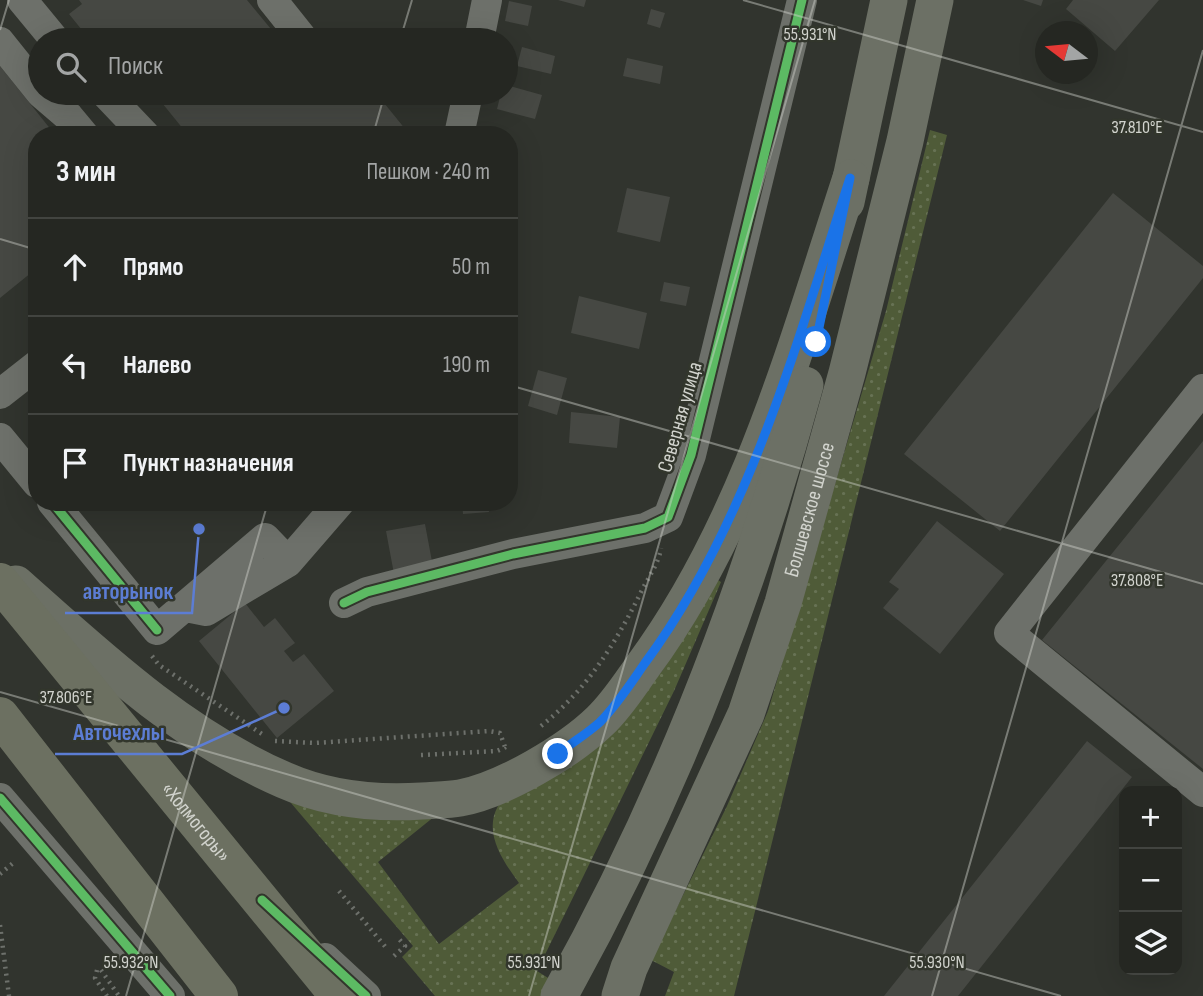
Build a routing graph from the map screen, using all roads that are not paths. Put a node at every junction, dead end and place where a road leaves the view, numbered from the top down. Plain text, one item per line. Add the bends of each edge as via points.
1 (22, 0) edge
2 (272, 0) edge
3 (487, 0) edge
4 (802, 0) edge
5 (889, 0) edge
6 (935, 0) edge
7 (45, 28) edge
8 (294, 28) edge
9 (481, 28) edge
10 (0, 42) edge
11 (28, 76) edge
12 (56, 105) edge
13 (116, 105) edge
14 (465, 105) edge
15 (76, 126) edge
16 (136, 126) edge
17 (461, 126) edge
18 (850, 178) junction
19 (28, 372) edge
20 (1203, 389) edge
21 (0, 394) edge
22 (0, 438) edge
23 (28, 472) edge
24 (59, 511) edge
25 (332, 511) edge
26 (0, 569) edge
27 (0, 582) edge
28 (344, 603) dead end
29 (0, 716) edge
30 (1203, 792) edge
31 (0, 798) edge
32 (262, 900) junction
33 (138, 962) junction
34 (563, 990) edge
35 (161, 996) edge
36 (170, 996) edge
37 (219, 996) edge
38 (339, 996) edge
39 (366, 996) edge
40 (620, 996) edge

1 - 7 street
2 - 8 street
3 - 9 street
4 - 28 street, Северная улица via 691,455 668,517 645,528 513,555 367,592
5 - 18 main road
6 - 40 main road, Болшевское шоссе via 847,373 783,603 747,714
10 - 11 street
12 - 15 street
13 - 16 street
14 - 17 street
18 - 26 main road via 783,383 733,511 700,578 662,641 600,721 558,754 519,776 462,798 412,802 366,801 316,792 284,780 186,724 119,675
18 - 34 main road via 816,342 779,478 733,616 680,752
19 - 21 street
20 - 30 street via 1009,633
22 - 23 street
24 - 25 street via 154,642 184,607 265,538 288,562
27 - 32 highway, «Холмогоры»
29 - 37 highway
31 - 33 street
32 - 38 highway, «Холмогоры»
32 - 39 street
33 - 35 street
33 - 36 street

